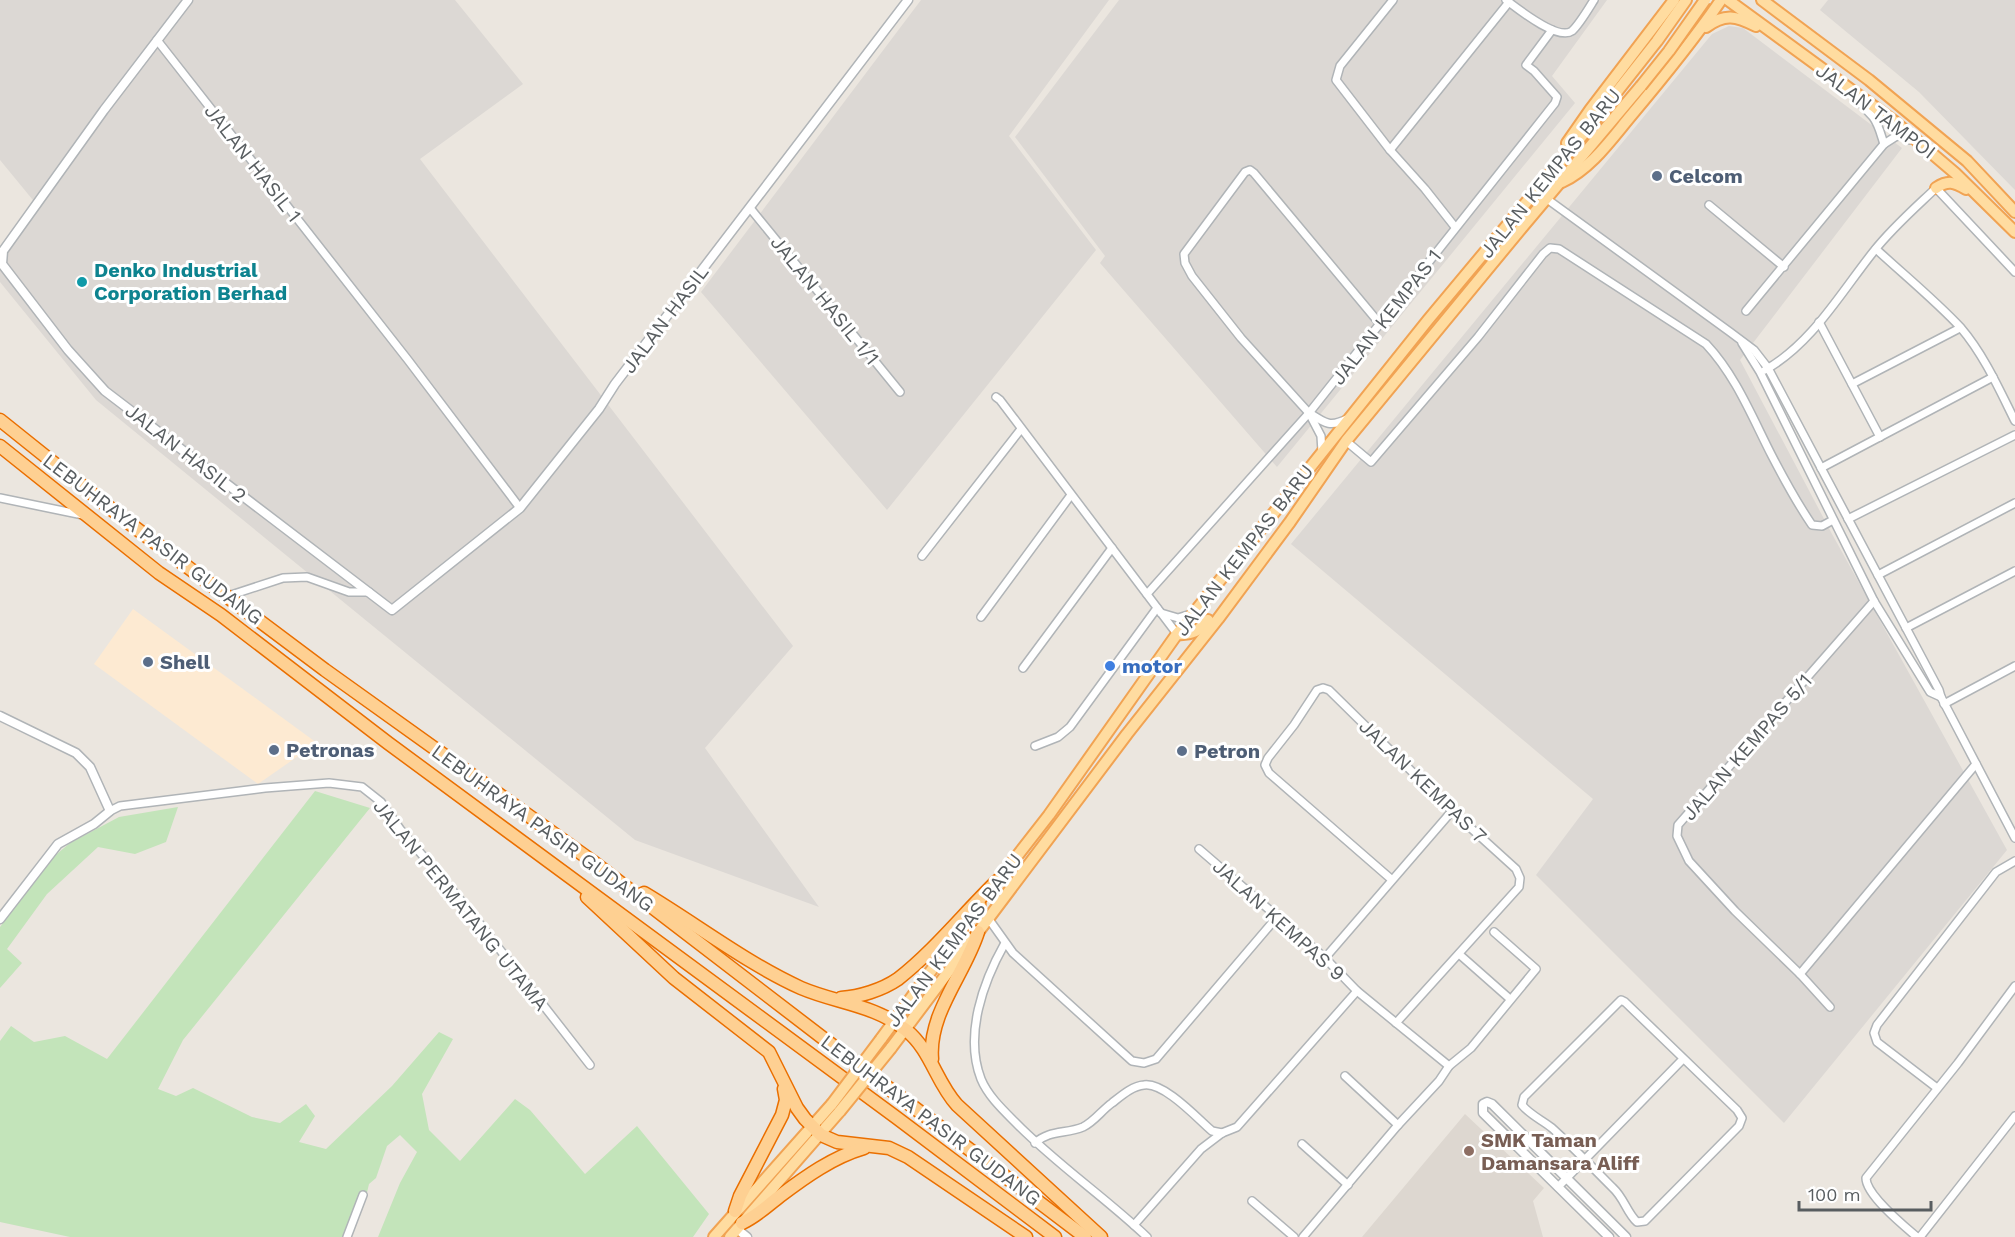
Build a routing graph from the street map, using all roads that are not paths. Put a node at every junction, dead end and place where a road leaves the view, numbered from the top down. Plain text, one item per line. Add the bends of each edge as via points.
1 (188, 0) edge
2 (908, 0) edge
3 (1393, 0) edge
4 (1594, 0) edge
5 (1669, 0) edge
6 (1674, 0) edge
7 (1686, 0) edge
8 (1705, 0) edge
9 (1721, 0) edge
10 (1728, 0) edge
11 (1762, 0) edge
12 (1770, 0) edge
13 (1507, 1) edge
14 (1665, 13) junction
15 (1782, 14) junction
16 (1708, 19) junction
17 (1552, 30) junction
18 (1772, 34) junction
19 (1693, 39) junction
20 (157, 40) junction
21 (1858, 94) junction
22 (1884, 144) junction
23 (1390, 150) junction
24 (1955, 173) junction
25 (1559, 183) junction
26 (1540, 184) junction
27 (1936, 188) junction
28 (1546, 199) junction
29 (1709, 205) dead end
30 (1991, 207) junction
31 (750, 208) junction
32 (2015, 212) edge
33 (1455, 227) junction
34 (2015, 232) edge
35 (1876, 249) junction
36 (1784, 267) junction
37 (2015, 272) edge
38 (1746, 311) dead end
39 (1819, 322) junction
40 (1380, 324) junction
41 (1960, 328) junction
42 (1739, 339) junction
43 (1768, 368) junction
44 (1760, 372) junction
45 (1993, 377) junction
46 (1852, 384) junction
47 (900, 392) dead end
48 (996, 397) dead end
49 (1309, 413) junction
50 (1352, 417) junction
51 (0, 420) edge
52 (2015, 420) edge
53 (1021, 429) junction
54 (2015, 435) edge
55 (1880, 437) junction
56 (1346, 441) junction
57 (0, 446) edge
58 (1322, 452) junction
59 (1821, 468) junction
60 (1071, 495) junction
61 (0, 498) edge
62 (2015, 503) edge
63 (520, 507) junction
64 (86, 515) junction
65 (1848, 519) junction
66 (1833, 520) junction
67 (1112, 548) junction
68 (922, 556) dead end
69 (2015, 571) edge
70 (1878, 575) junction
71 (1244, 583) junction
72 (369, 592) junction
73 (1147, 594) junction
74 (228, 596) junction
75 (1874, 601) junction
76 (392, 610) joint
77 (1159, 610) junction
78 (1194, 614) junction
79 (981, 617) dead end
80 (1906, 628) junction
81 (1177, 634) junction
82 (2015, 666) edge
83 (1023, 668) dead end
84 (1943, 701) junction
85 (0, 716) edge
86 (1035, 746) dead end
87 (1976, 764) junction
88 (1452, 811) junction
89 (111, 812) junction
90 (2015, 838) edge
91 (1199, 849) dead end
92 (548, 859) junction
93 (592, 861) junction
94 (2015, 861) edge
95 (1391, 879) junction
96 (997, 880) junction
97 (1277, 917) junction
98 (988, 918) junction
99 (0, 919) edge
100 (978, 932) junction
101 (1494, 932) dead end
102 (1005, 943) junction
103 (1459, 954) junction
104 (1325, 958) junction
105 (1800, 974) junction
106 (2015, 986) edge
107 (1357, 991) junction
108 (828, 998) junction
109 (1510, 999) junction
110 (1830, 1007) dead end
111 (895, 1022) junction
112 (1396, 1023) junction
113 (906, 1029) junction
114 (1683, 1059) junction
115 (932, 1063) junction
116 (590, 1065) dead end
117 (1449, 1066) junction
118 (781, 1073) junction
119 (1345, 1076) dead end
120 (1937, 1088) junction
121 (836, 1108) junction
122 (2015, 1116) edge
123 (1398, 1125) junction
124 (817, 1131) junction
125 (1222, 1133) junction
126 (1035, 1143) junction
127 (1302, 1144) dead end
128 (874, 1145) junction
129 (1584, 1160) junction
130 (1567, 1178) junction
131 (1348, 1185) junction
132 (1558, 1187) junction
133 (363, 1195) dead end
134 (1252, 1201) dead end
135 (735, 1211) junction
136 (1134, 1225) junction
137 (736, 1230) edge
138 (347, 1237) edge
139 (714, 1237) edge
140 (747, 1237) edge
141 (1026, 1237) edge
142 (1055, 1237) edge
143 (1085, 1237) edge
144 (1101, 1237) edge
145 (1147, 1237) edge
146 (1294, 1237) edge
147 (1303, 1237) edge
148 (1609, 1237) edge
149 (1626, 1237) edge
150 (1918, 1237) edge

1 - 20 street
2 - 31 street, JALAN HASIL
3 - 23 street via 1341,66 1336,80
4 - 17 street via 1572,31 1563,34
5 - 14 main road
6 - 14 main road
7 - 26 main road, JALAN KEMPAS BARU
8 - 16 main road
8 - 25 main road, JALAN KEMPAS BARU, bridge via 1669,51
9 - 16 main road
10 - 18 main road, JALAN TAMPOI
11 - 15 main road, JALAN TAMPOI
12 - 15 main road
13 - 17 street
13 - 23 street
14 - 26 main road via 1590,110
15 - 32 main road, JALAN TAMPOI via 1967,161
16 - 19 main road
17 - 33 street, JALAN KEMPAS 1 via 1526,65 1553,91 1555,103
18 - 19 main road via 1727,17 1715,20
18 - 21 main road, JALAN TAMPOI
19 - 25 main road via 1586,167
20 - 63 street, JALAN HASIL 1
20 - 72 street, JALAN HASIL 2 via 3,251 2,264 105,391
21 - 22 street via 1874,118
21 - 24 main road, JALAN TAMPOI
22 - 24 street via 1902,135
22 - 36 street
23 - 33 street
24 - 30 main road, JALAN TAMPOI
25 - 28 main road, JALAN KEMPAS BARU
26 - 50 main road, JALAN KEMPAS BARU
27 - 30 main road via 1956,183
27 - 35 street
27 - 37 street
28 - 42 street
28 - 56 main road, JALAN KEMPAS BARU
29 - 36 street
30 - 34 main road, JALAN TAMPOI
31 - 47 street, JALAN HASIL 1/1
31 - 63 street, JALAN HASIL
33 - 40 street, JALAN KEMPAS 1
35 - 39 street
35 - 41 street
36 - 38 street
39 - 43 street via 1793,350
39 - 46 street
40 - 49 street, JALAN KEMPAS 1
40 - 49 street via 1254,173 1245,172 1184,254 1185,263 1241,338
41 - 45 street
41 - 46 street
42 - 43 street via 1755,350
42 - 44 street
43 - 44 street
43 - 59 street
44 - 66 street
45 - 52 street
45 - 55 street
46 - 55 street
48 - 53 street
49 - 50 street via 1329,424
49 - 58 street via 1323,442
49 - 73 street, JALAN KEMPAS 1
50 - 58 main road, JALAN KEMPAS BARU
51 - 74 highway, LEBUHRAYA PASIR GUDANG
53 - 60 street
53 - 68 street
54 - 65 street
55 - 59 street
56 - 66 street via 1371,462 1543,254 1550,248 1559,249 1706,344 1721,360 1812,525 1821,526
56 - 71 main road, JALAN KEMPAS BARU
57 - 64 highway, LEBUHRAYA PASIR GUDANG
58 - 78 main road, JALAN KEMPAS BARU
59 - 65 street
60 - 67 street
60 - 79 street
61 - 64 street
62 - 70 street
63 - 76 street, JALAN HASIL
64 - 92 highway, LEBUHRAYA PASIR GUDANG
65 - 70 street
66 - 75 street
67 - 73 street
67 - 83 street
69 - 80 street
70 - 80 street
71 - 81 main road via 1200,629
71 - 98 main road, JALAN KEMPAS BARU
72 - 74 street via 350,592 307,577 283,578
72 - 76 street, JALAN HASIL 2
73 - 77 street
74 - 93 highway, LEBUHRAYA PASIR GUDANG
75 - 84 street via 1930,692
75 - 105 street, JALAN KEMPAS 5/1 via 1677,830 1689,861
77 - 78 street via 1178,618
77 - 81 street
77 - 86 street via 1070,728
78 - 81 main road, JALAN KEMPAS BARU
80 - 84 street
81 - 96 main road, JALAN KEMPAS BARU via 1049,815
82 - 84 street
84 - 87 street
85 - 89 street via 76,753 90,767
87 - 90 street
87 - 105 street
88 - 95 street
88 - 95 street, JALAN KEMPAS 7 via 1329,690 1317,690 1265,765 1269,773
88 - 103 street, JALAN KEMPAS 7 via 1516,869 1520,878 1519,887
89 - 99 street, JALAN PERMATANG UTAMA via 58,844
89 - 116 street, JALAN PERMATANG UTAMA via 120,806 264,788 329,783 362,787 381,802
91 - 97 street, JALAN KEMPAS 9
92 - 118 highway via 674,978 769,1052
92 - 142 highway, LEBUHRAYA PASIR GUDANG
93 - 108 highway via 754,962
93 - 143 highway, LEBUHRAYA PASIR GUDANG
94 - 120 street via 1996,872 1874,1033 1877,1042
95 - 104 street
96 - 108 highway via 896,980 865,994
96 - 111 main road, JALAN KEMPAS BARU
97 - 102 street via 1156,1059 1144,1063 1132,1061
97 - 104 street, JALAN KEMPAS 9
98 - 100 main road, JALAN KEMPAS BARU
98 - 102 street
100 - 113 main road, JALAN KEMPAS BARU
100 - 115 highway via 937,1022
101 - 109 street via 1536,969
102 - 126 street via 978,1012 974,1036 977,1064 982,1080 1001,1109
103 - 109 street
103 - 112 street
104 - 107 street, JALAN KEMPAS 9
105 - 110 street, JALAN KEMPAS 5/1
106 - 120 street
107 - 112 street, JALAN KEMPAS 9
107 - 125 street via 1237,1127
108 - 111 highway via 868,1008
109 - 117 street via 1471,1048
111 - 113 highway
111 - 121 main road, JALAN KEMPAS BARU, bridge
112 - 117 street, JALAN KEMPAS 9
113 - 115 highway
113 - 121 main road, JALAN KEMPAS BARU, bridge
114 - 129 street
114 - 129 street via 1621,1000 1524,1097 1522,1105 1527,1112 1540,1118
114 - 129 street via 1737,1110 1742,1118 1739,1126 1645,1221 1637,1222 1616,1190
115 - 144 highway via 957,1105
117 - 123 street
118 - 124 highway via 792,1100
118 - 135 highway via 786,1100 782,1115
119 - 123 street
120 - 150 street via 1866,1178 1866,1184 1888,1210
121 - 124 main road, JALAN KEMPAS BARU
122 - 150 street
123 - 131 street
124 - 128 highway via 837,1142
124 - 135 main road, JALAN KEMPAS BARU
124 - 137 main road, JALAN KEMPAS BARU
125 - 126 street via 1212,1131 1164,1090 1144,1084 1083,1126 1042,1136
125 - 136 street via 1201,1149
126 - 136 street
127 - 131 street
128 - 137 highway via 813,1172
128 - 141 highway via 908,1157
129 - 130 street
130 - 132 street
130 - 132 street via 1492,1104 1483,1104 1483,1113
130 - 149 street
131 - 147 street
132 - 148 street
133 - 138 street
134 - 146 street
135 - 139 main road, JALAN KEMPAS BARU
136 - 145 street
137 - 140 street

